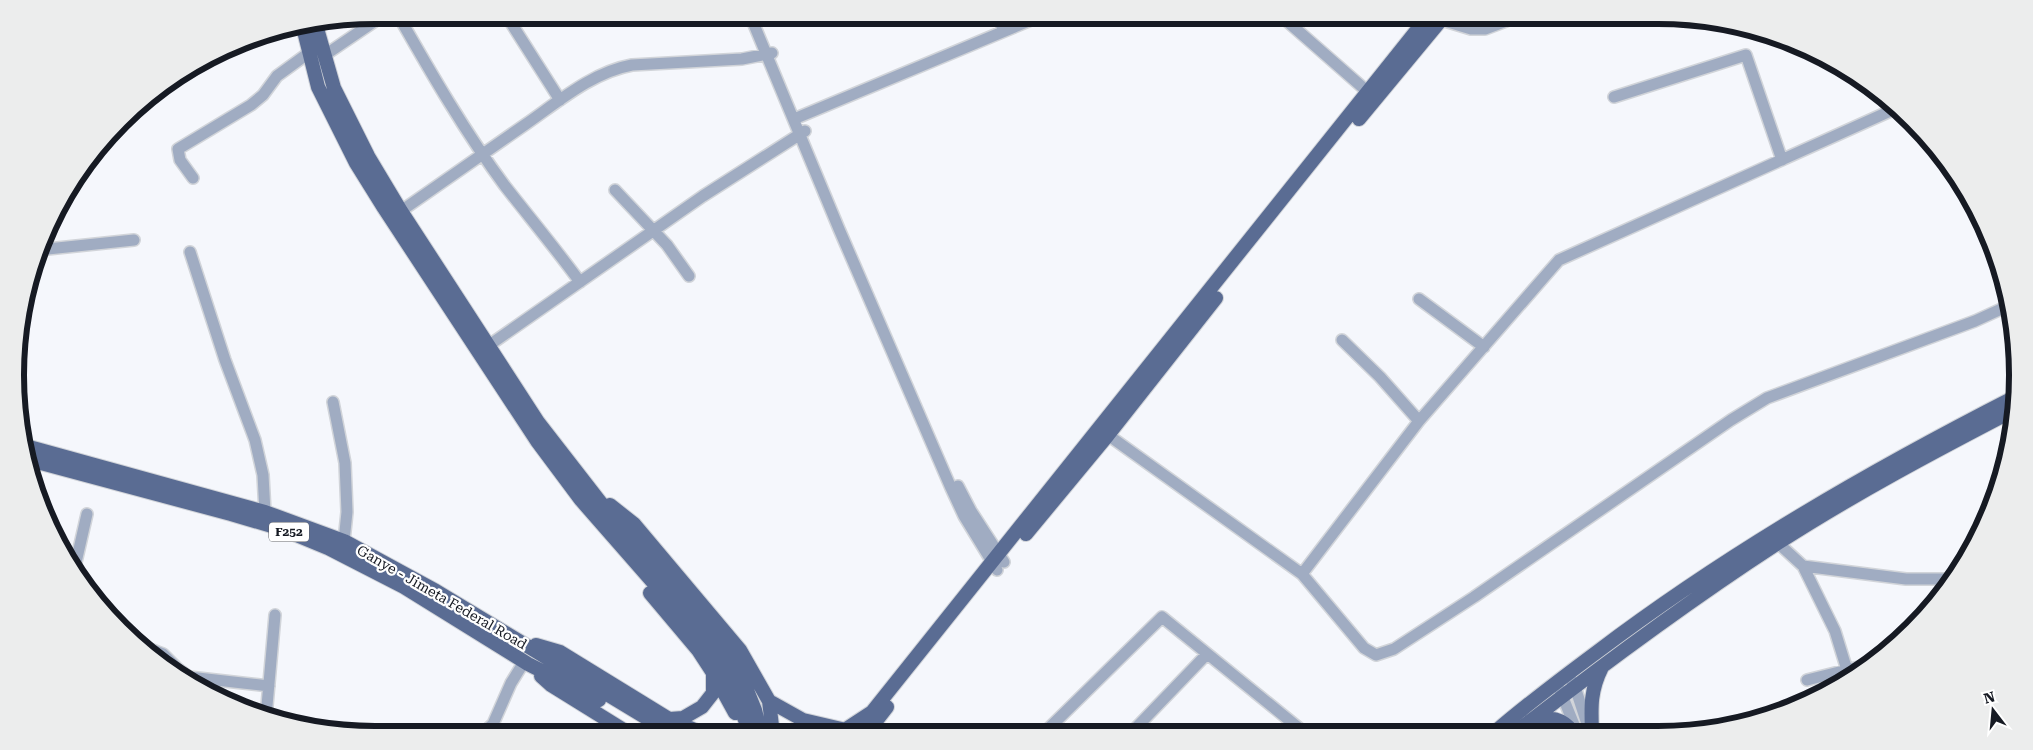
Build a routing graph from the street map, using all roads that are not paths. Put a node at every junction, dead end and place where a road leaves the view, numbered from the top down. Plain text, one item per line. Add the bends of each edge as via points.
1 (370, 24) edge
2 (403, 24) edge
3 (512, 24) edge
4 (755, 24) edge
5 (761, 24) edge
6 (1001, 24) edge
7 (1021, 24) edge
8 (1290, 24) edge
9 (1428, 24) edge
10 (1429, 24) edge
11 (1457, 24) edge
12 (1498, 24) edge
13 (317, 29) edge
14 (304, 31) edge
15 (1004, 31) junction
16 (310, 52) junction
17 (770, 54) junction
18 (325, 55) junction
19 (1369, 93) junction
20 (1614, 97) dead end
21 (560, 100) junction
22 (1890, 111) edge
23 (797, 117) junction
24 (803, 132) junction
25 (484, 154) junction
26 (1782, 160) junction
27 (193, 178) dead end
28 (614, 190) dead end
29 (401, 211) junction
30 (652, 231) junction
31 (134, 240) dead end
32 (47, 249) edge
33 (190, 252) dead end
34 (689, 276) dead end
35 (580, 282) junction
36 (1419, 299) dead end
37 (2003, 308) edge
38 (1342, 340) dead end
39 (488, 346) junction
40 (1484, 347) junction
41 (2008, 401) edge
42 (333, 402) dead end
43 (2007, 414) edge
44 (1419, 421) junction
45 (1108, 435) junction
46 (31, 447) edge
47 (35, 461) edge
48 (585, 494) junction
49 (265, 512) junction
50 (87, 514) dead end
51 (606, 519) junction
52 (344, 541) junction
53 (1778, 543) junction
54 (77, 560) edge
55 (998, 562) junction
56 (1803, 566) junction
57 (1302, 574) junction
58 (1944, 579) edge
59 (275, 615) dead end
60 (511, 637) junction
61 (1207, 654) junction
62 (532, 661) junction
63 (1602, 666) junction
64 (1847, 670) joint
65 (713, 673) junction
66 (1568, 674) junction
67 (199, 679) edge
68 (1807, 680) dead end
69 (1556, 683) junction
70 (269, 686) junction
71 (1575, 687) junction
72 (1564, 695) junction
73 (768, 701) junction
74 (267, 709) edge
75 (669, 718) junction
76 (1533, 719) junction
77 (491, 726) edge
78 (617, 726) edge
79 (643, 726) edge
80 (658, 726) edge
81 (686, 726) edge
82 (743, 726) edge
83 (748, 726) edge
84 (759, 726) edge
85 (772, 726) edge
86 (825, 726) edge
87 (855, 726) edge
88 (872, 726) edge
89 (1051, 726) edge
90 (1138, 726) edge
91 (1296, 726) edge
92 (1502, 726) edge
93 (1524, 726) edge
94 (1566, 726) edge
95 (1575, 726) edge
96 (1589, 726) edge
97 (1591, 726) edge

1 - 18 street
2 - 25 street
3 - 21 street
4 - 17 street
5 - 17 street
6 - 15 street
7 - 15 street
8 - 19 street
9 - 19 main road
10 - 45 main road
11 - 12 street via 1471,29 1485,29
13 - 18 main road
14 - 16 main road
15 - 23 street
16 - 27 street via 277,76 263,95 250,105 178,149 180,160
16 - 48 main road via 318,87 374,193 536,441
17 - 21 street via 616,68
17 - 23 street
18 - 29 main road via 334,88 348,119
19 - 55 main road
20 - 26 street via 1746,55
21 - 25 street
22 - 26 street
23 - 24 street
24 - 30 street
24 - 55 street via 951,488 964,516
25 - 29 street
25 - 35 street
26 - 40 street via 1558,260
28 - 30 street
29 - 39 main road
30 - 34 street via 667,245
30 - 35 street
31 - 32 street
33 - 49 street via 255,440 263,475
35 - 39 street
36 - 40 street
37 - 57 street via 1767,398 1394,649 1376,655 1364,648
38 - 44 street
39 - 48 main road
40 - 44 street
41 - 66 main road via 1919,446 1759,540 1653,610
42 - 52 street via 345,463 347,512
43 - 53 main road
44 - 57 street
45 - 55 main road
45 - 57 street
46 - 49 main road, Ganye - Jimeta Federal Road / F252
47 - 62 main road, Ganye - Jimeta Federal Road / F252 via 282,529 367,566
48 - 51 main road
48 - 65 main road via 610,545 698,650
48 - 73 main road via 634,524 740,650
49 - 52 main road, Ganye - Jimeta Federal Road / F252
50 - 54 street
51 - 83 main road via 723,668
51 - 84 main road via 726,651 743,680
52 - 60 main road, Ganye - Jimeta Federal Road / F252 via 400,570
53 - 56 street
53 - 63 main road
55 - 87 main road via 872,712
55 - 88 main road
56 - 58 street via 1906,579
56 - 64 street via 1835,631
59 - 70 street
60 - 62 main road, Ganye - Jimeta Federal Road / F252
60 - 75 main road via 560,652
61 - 89 street via 1162,618
61 - 90 street
61 - 91 street
62 - 77 street via 511,683
62 - 78 main road via 551,685
62 - 79 main road, Ganye - Jimeta Federal Road / F252
62 - 80 main road, Ganye - Jimeta Federal Road / F252
63 - 71 main road
63 - 97 main road via 1594,683
64 - 68 street
65 - 75 main road via 713,692 702,707 683,718
65 - 82 main road
66 - 69 main road
66 - 71 street
67 - 70 street
69 - 72 street
69 - 92 main road
70 - 74 street
71 - 72 main road
71 - 96 street
72 - 76 main road
72 - 95 street
73 - 85 main road
73 - 86 main road via 802,720
75 - 81 main road
76 - 93 main road
76 - 94 main road via 1549,718

